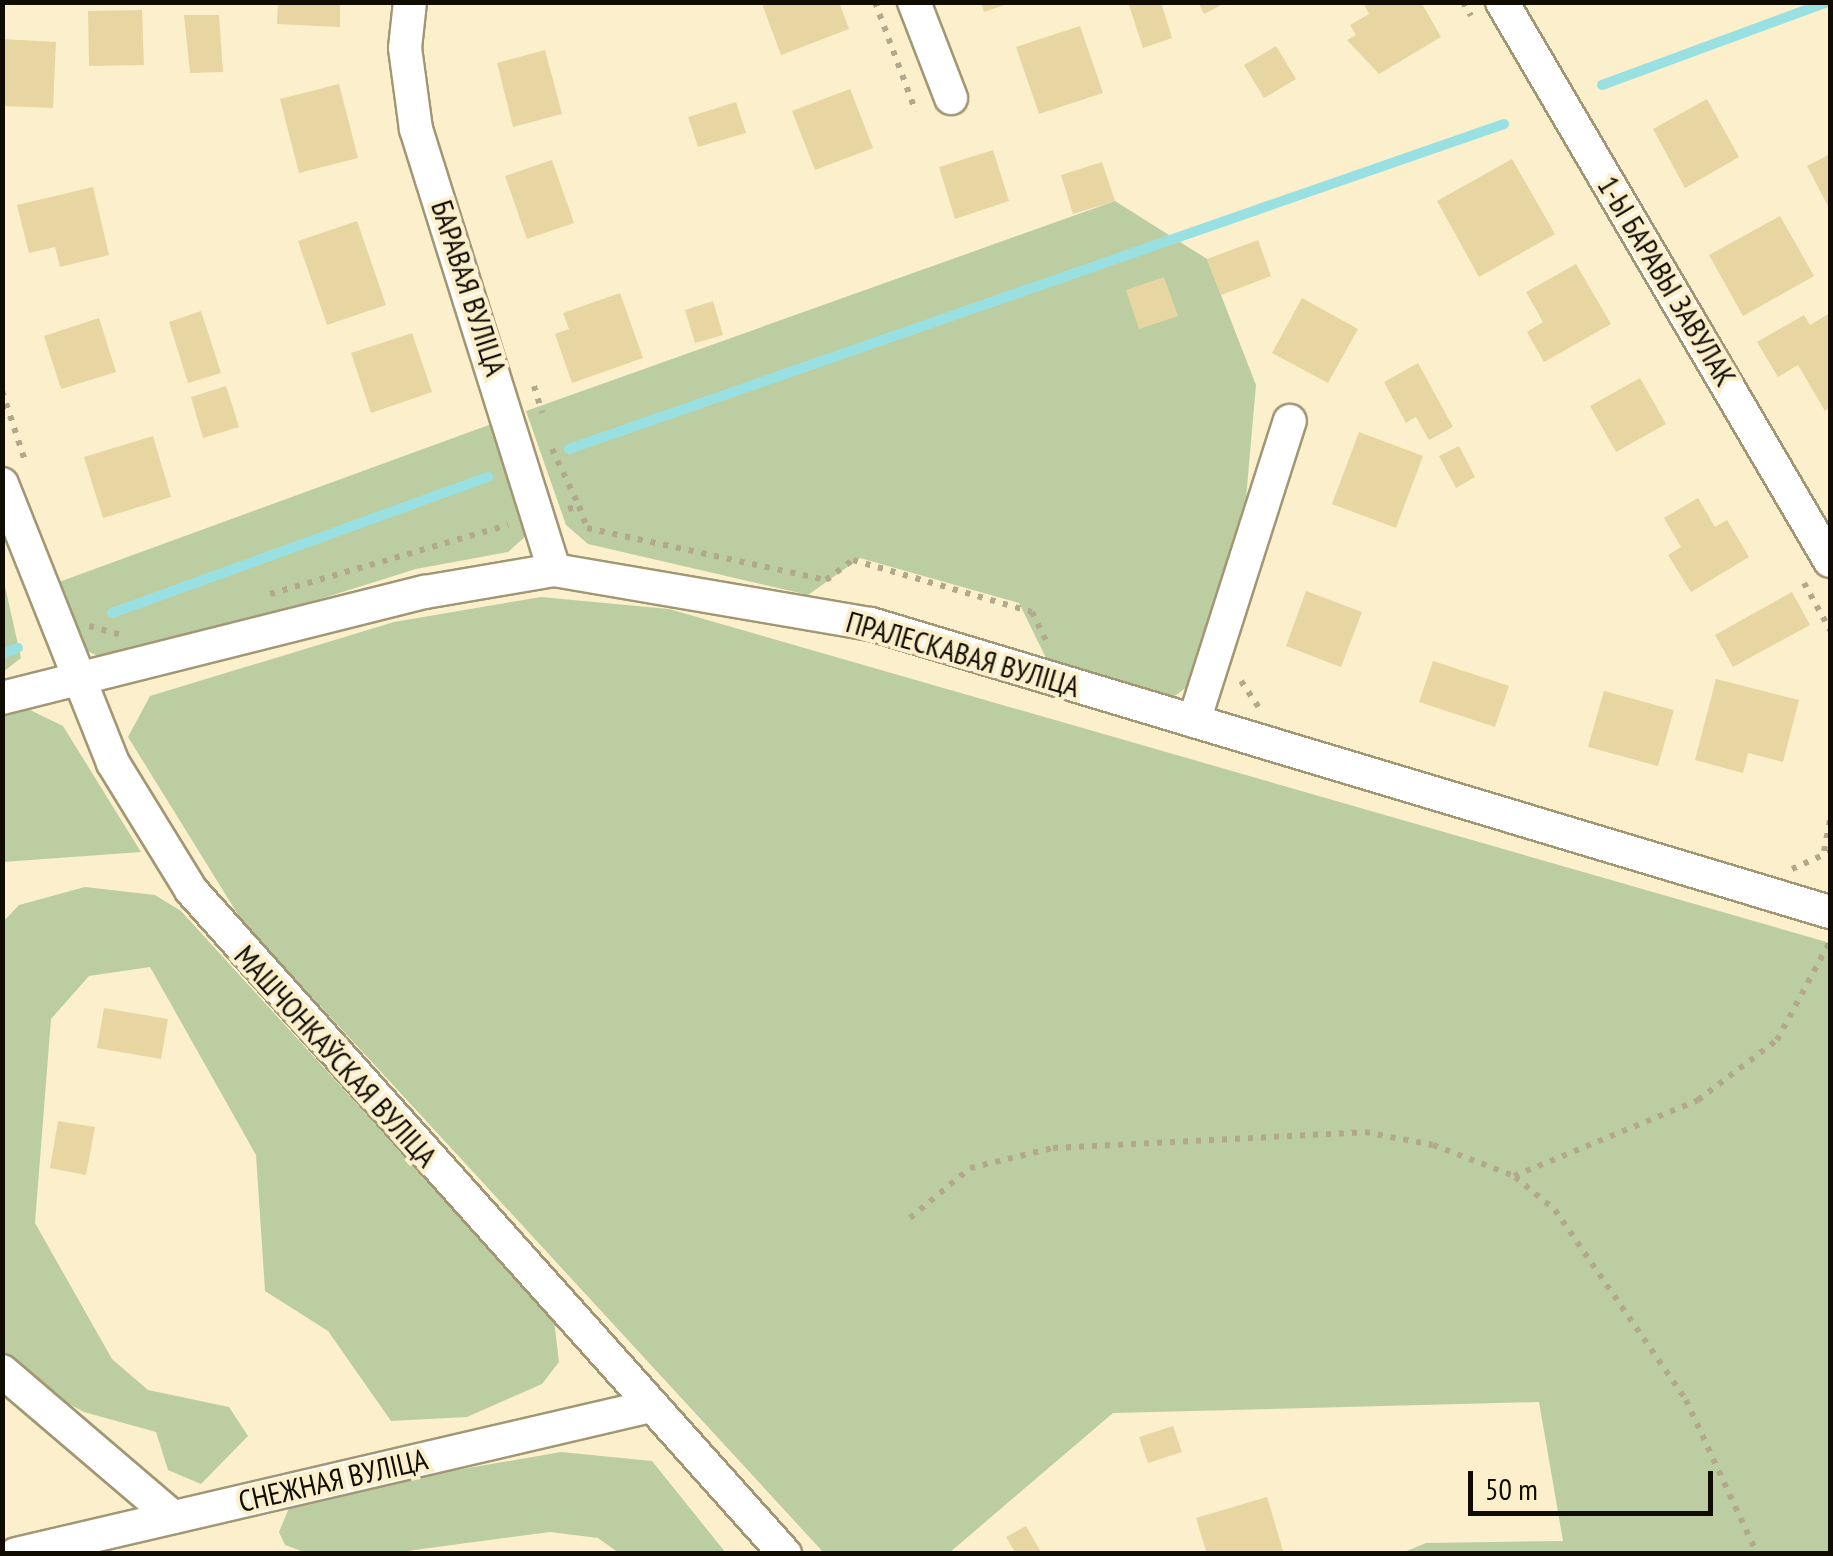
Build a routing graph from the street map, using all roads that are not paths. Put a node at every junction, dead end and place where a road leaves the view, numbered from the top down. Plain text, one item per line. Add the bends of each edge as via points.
1 (410, 2) edge
2 (914, 2) edge
3 (1502, 2) edge
4 (951, 98) dead end
5 (1290, 421) dead end
6 (2, 484) edge
7 (1830, 561) edge
8 (554, 570) junction
9 (79, 680) junction
10 (2, 698) edge
11 (1194, 721) junction
12 (1830, 912) edge
13 (2, 1371) edge
14 (651, 1406) junction
15 (172, 1517) junction
16 (16, 1554) edge
17 (785, 1554) edge

1 - 8 street, БАРАВАЯ ВУЛІЦА via 405,48 416,129
2 - 4 street
3 - 7 street, 1-Ы БАРАВЫ ЗАВУЛАК
5 - 11 street
6 - 9 street, МАШЧОНКАЎСКАЯ ВУЛІЦА
8 - 9 street, ПРАЛЕСКАВАЯ ВУЛІЦА via 425,592
8 - 11 street, ПРАЛЕСКАВАЯ ВУЛІЦА via 871,624
9 - 10 street, ПРАЛЕСКАВАЯ ВУЛІЦА
9 - 14 street, МАШЧОНКАЎСКАЯ ВУЛІЦА via 152,836 191,890
11 - 12 street, ПРАЛЕСКАВАЯ ВУЛІЦА
13 - 15 street
14 - 15 street, СНЕЖНАЯ ВУЛІЦА
14 - 17 street, МАШЧОНКАЎСКАЯ ВУЛІЦА
15 - 16 street, СНЕЖНАЯ ВУЛІЦА

